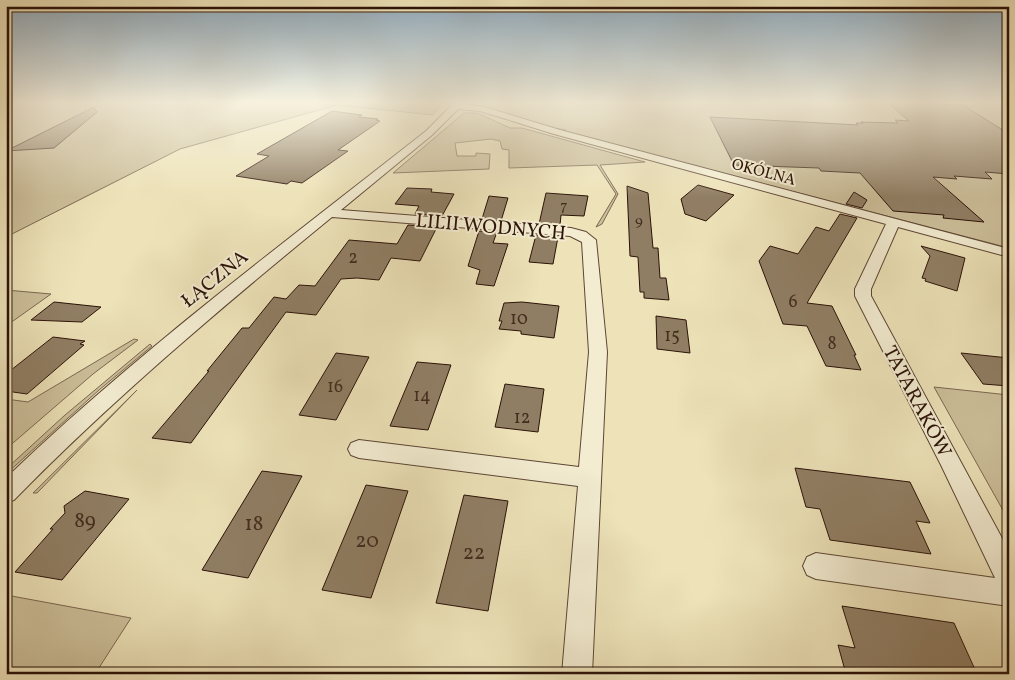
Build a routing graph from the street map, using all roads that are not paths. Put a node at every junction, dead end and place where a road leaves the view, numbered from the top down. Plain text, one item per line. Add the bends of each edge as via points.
1 (428, 134) edge
2 (564, 134) edge
3 (332, 213) junction
4 (893, 223) junction
5 (1009, 253) edge
6 (359, 449) dead end
7 (590, 478) junction
8 (6, 493) edge
9 (816, 566) dead end
10 (1009, 578) edge
11 (1009, 593) edge
12 (577, 674) edge

1 - 3 street, ŁĄCZNA
2 - 4 street, OKÓLNA
3 - 7 street, LILII WODNYCH via 571,232 588,239 598,352
3 - 8 street, ŁĄCZNA via 103,398
4 - 5 street, OKÓLNA
4 - 10 street, TATARAKÓW via 863,289 863,296
6 - 7 street
7 - 12 street, LILII WODNYCH
9 - 11 street

